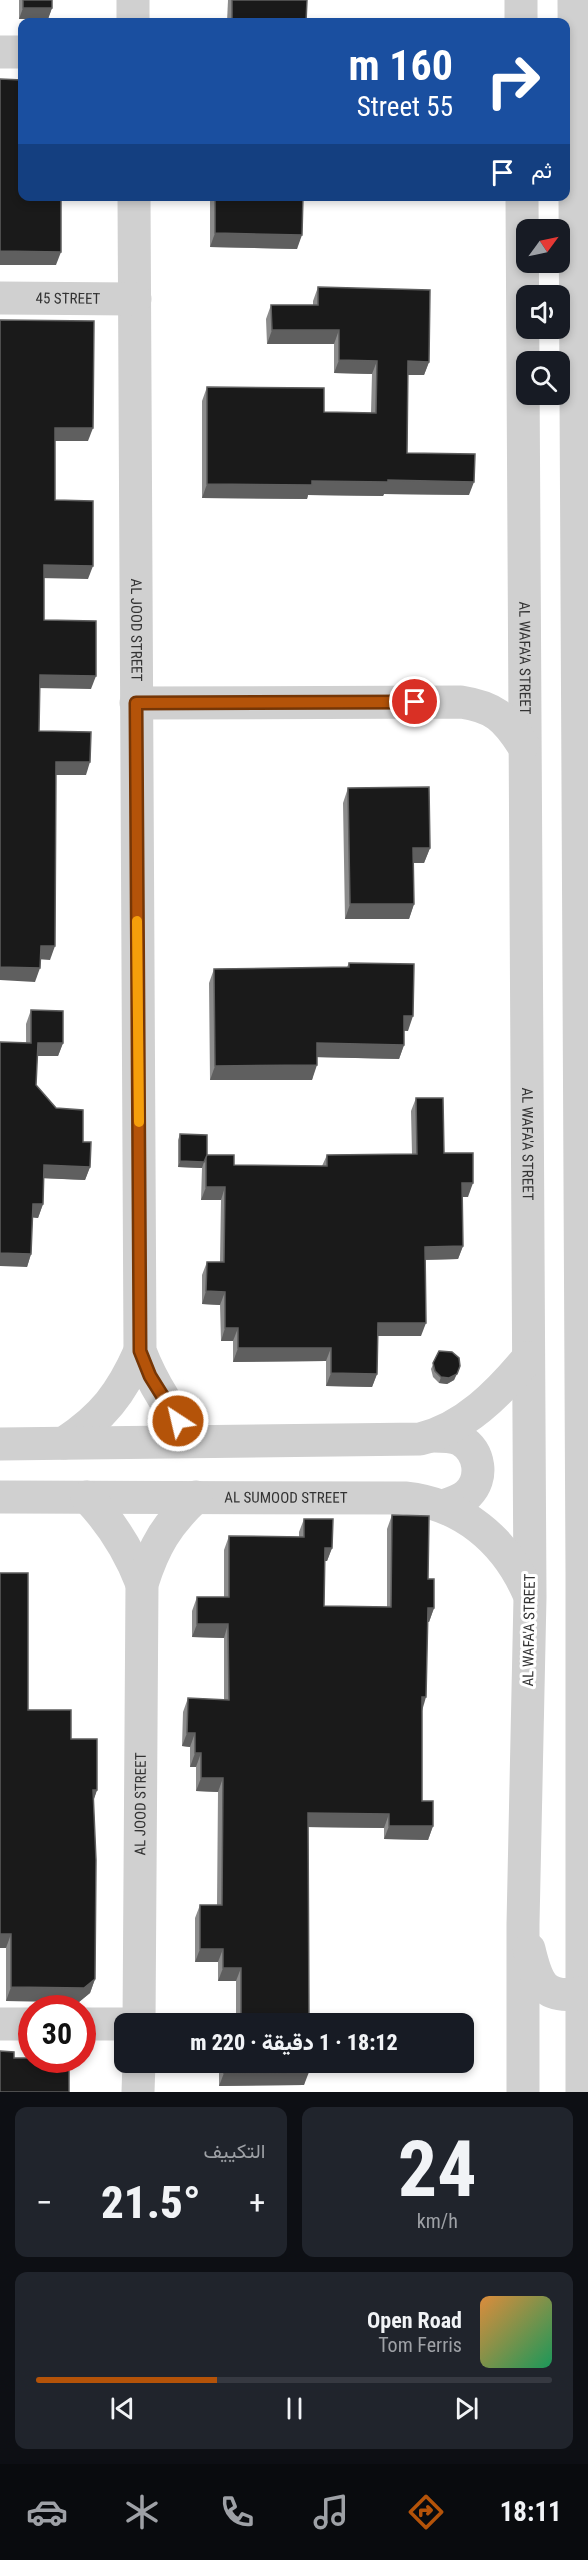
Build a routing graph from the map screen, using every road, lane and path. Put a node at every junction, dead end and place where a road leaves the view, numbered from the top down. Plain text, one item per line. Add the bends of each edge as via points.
1 (133, 0) edge
2 (521, 0) edge
3 (574, 0) edge
4 (133, 18) edge
5 (521, 18) edge
6 (0, 52) edge
7 (18, 52) edge
8 (581, 132) edge
9 (134, 201) edge
10 (522, 201) edge
11 (581, 239) edge
12 (0, 297) edge
13 (135, 298) junction
14 (136, 703) junction
15 (523, 745) junction
16 (140, 1351) junction
17 (528, 1358) junction
18 (434, 1436) junction
19 (196, 1440) junction
20 (64, 1443) junction
21 (0, 1444) edge
22 (584, 1471) edge
23 (0, 1497) edge
24 (87, 1497) junction
25 (196, 1497) junction
26 (443, 1506) junction
27 (585, 1571) edge
28 (142, 1584) junction
29 (530, 1597) junction
30 (523, 1923) junction
31 (582, 1993) junction
32 (139, 2013) edge
33 (0, 2024) edge
34 (18, 2024) edge
35 (96, 2024) edge
36 (114, 2024) edge
37 (139, 2073) edge
38 (138, 2092) edge
39 (523, 2092) edge
40 (582, 2092) edge

1 - 4 street
2 - 5 street
3 - 8 street
6 - 7 street
8 - 11 street
9 - 13 street, AL JOOD STREET
10 - 15 street, AL WAFA'A STREET
11 - 22 street
12 - 13 street, 45 STREET
13 - 14 street, AL JOOD STREET
14 - 15 street via 461,702 496,712
14 - 16 street, AL JOOD STREET
15 - 17 street, AL WAFA'A STREET
16 - 19 street, AL JOOD STREET via 163,1399
16 - 20 street, AL JOOD STREET via 111,1405
17 - 18 street via 476,1411
17 - 29 street, AL WAFA'A STREET
18 - 19 street via 400,1441
18 - 26 street via 460,1439 470,1448 478,1466 475,1485 467,1495
19 - 20 street
20 - 21 street
22 - 27 street
23 - 24 street, AL SUMOOD STREET
24 - 25 street, AL SUMOOD STREET
24 - 28 street, AL JOOD STREET via 120,1537
25 - 26 street, AL SUMOOD STREET via 405,1498
25 - 28 street, AL JOOD STREET via 161,1536
26 - 29 street, AL SUMOOD STREET via 466,1517 499,1545
27 - 31 street
28 - 32 street, AL JOOD STREET
29 - 30 street, AL WAFA'A STREET
30 - 31 street via 532,1963 546,1989 564,1996
30 - 39 street, AL WAFA'A STREET
31 - 40 street
33 - 34 street
35 - 36 street
37 - 38 street

